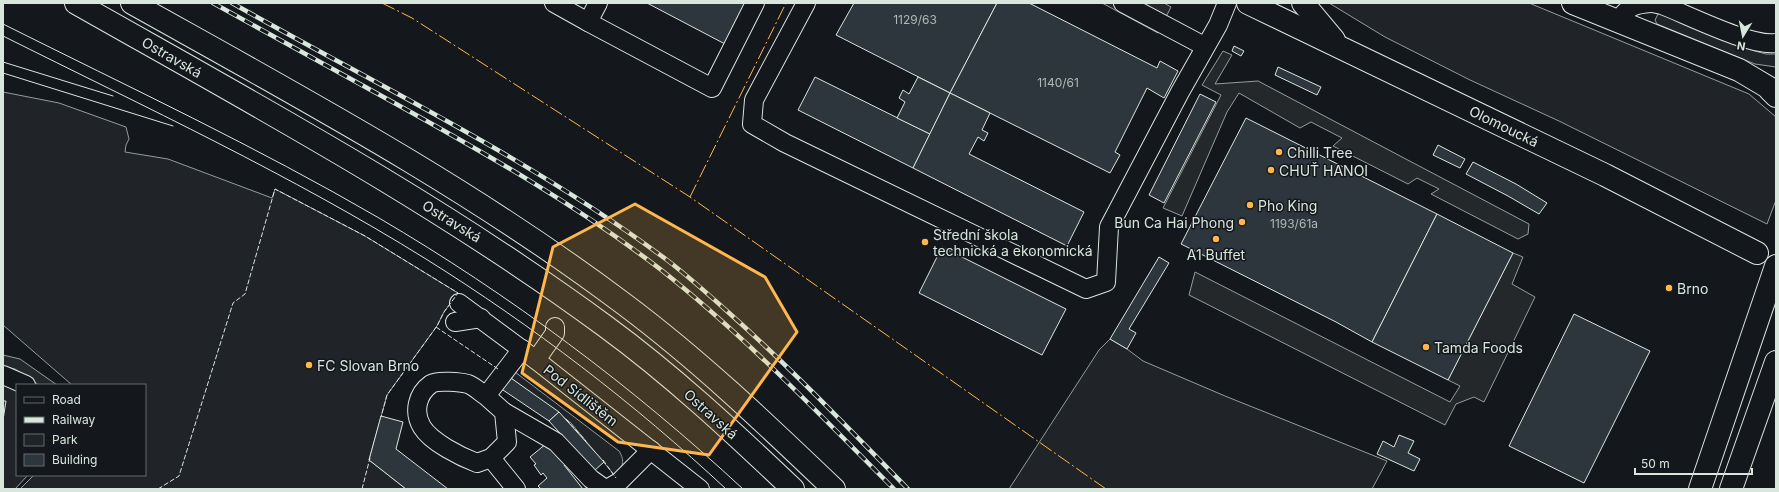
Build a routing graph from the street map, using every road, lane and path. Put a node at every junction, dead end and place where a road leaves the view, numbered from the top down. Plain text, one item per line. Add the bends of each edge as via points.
1 (76, 3) edge
2 (132, 3) edge
3 (554, 3) edge
4 (598, 3) edge
5 (755, 3) edge
6 (806, 3) edge
7 (1123, 3) edge
8 (1227, 3) edge
9 (1248, 3) edge
10 (1303, 3) edge
11 (1573, 3) edge
12 (1651, 3) edge
13 (588, 22) junction
14 (1618, 22) junction
15 (1776, 43) edge
16 (1204, 46) junction
17 (1340, 47) junction
18 (1774, 84) edge
19 (1757, 254) dead end
20 (1776, 266) edge
21 (459, 303) dead end
22 (481, 318) junction
23 (455, 322) dead end
24 (555, 327) dead end
25 (522, 349) junction
26 (536, 360) junction
27 (1776, 362) edge
28 (3, 375) edge
29 (24, 384) edge
30 (486, 396) junction
31 (504, 412) junction
32 (651, 450) junction
33 (490, 458) junction
34 (627, 484) edge
35 (1699, 484) edge
36 (516, 489) edge
37 (606, 489) edge
38 (700, 489) edge
39 (793, 489) edge
40 (834, 489) edge
41 (1732, 489) edge

1 - 39 main road, Ostravská via 317,140 473,234 539,278 660,369
2 - 40 main road, Ostravská via 419,167 556,255 662,334 731,393
3 - 13 street
4 - 13 street
5 - 13 street via 712,88
6 - 16 street via 754,100 752,124 1086,289 1106,282 1109,227
7 - 16 street
8 - 16 street via 1218,26
9 - 17 main road, Olomoucká
10 - 17 main road
11 - 14 main road
12 - 14 street via 1627,9
12 - 15 street via 1662,5 1744,38 1764,44
14 - 18 main road
17 - 19 main road, Olomoucká via 1598,172
20 - 35 main road
21 - 22 street, Pod Sídlištěm
22 - 23 street
22 - 25 street, Pod Sídlištěm
24 - 26 street via 552,338
25 - 26 street, Pod Sídlištěm
25 - 30 street
26 - 32 street, Pod Sídlištěm
27 - 41 main road
28 - 29 street
30 - 31 street
30 - 33 street via 468,384 432,384 420,395 416,412 422,428 440,444 477,463
31 - 33 street via 507,442
31 - 37 street via 556,442 591,479
32 - 34 street
32 - 38 street, Pod Sídlištěm
33 - 36 street
34 - 37 street

